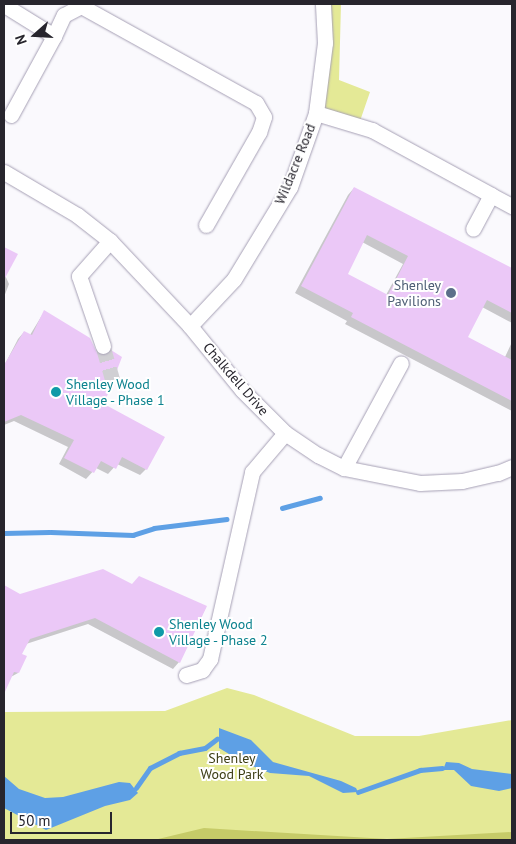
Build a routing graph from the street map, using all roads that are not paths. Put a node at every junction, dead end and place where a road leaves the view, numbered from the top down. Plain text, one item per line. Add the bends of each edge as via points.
1 (323, 4) edge
2 (4, 5) edge
3 (54, 36) junction
4 (316, 113) junction
5 (11, 115) dead end
6 (4, 172) edge
7 (491, 195) junction
8 (512, 206) edge
9 (206, 225) dead end
10 (473, 229) dead end
11 (110, 241) junction
12 (190, 326) junction
13 (103, 346) tunnel mouth
14 (401, 363) dead end
15 (285, 433) junction
16 (512, 466) edge
17 (344, 468) junction
18 (186, 675) dead end

1 - 4 street, Wildacre Road via 325,43
2 - 3 street
3 - 5 street
3 - 9 street via 64,15 81,6 256,103 264,117 259,132
4 - 7 street via 372,130
4 - 12 street, Wildacre Road via 290,187 269,225 234,279
6 - 11 street, Chalkdell Drive via 77,215
7 - 8 street
7 - 10 street
11 - 12 street, Chalkdell Drive
11 - 13 street via 79,276
12 - 15 street, Chalkdell Drive via 242,390
14 - 17 street
15 - 17 street, Chalkdell Drive
15 - 18 street via 252,472 210,659 202,670
16 - 17 street, Chalkdell Drive via 498,473 462,481 420,483

